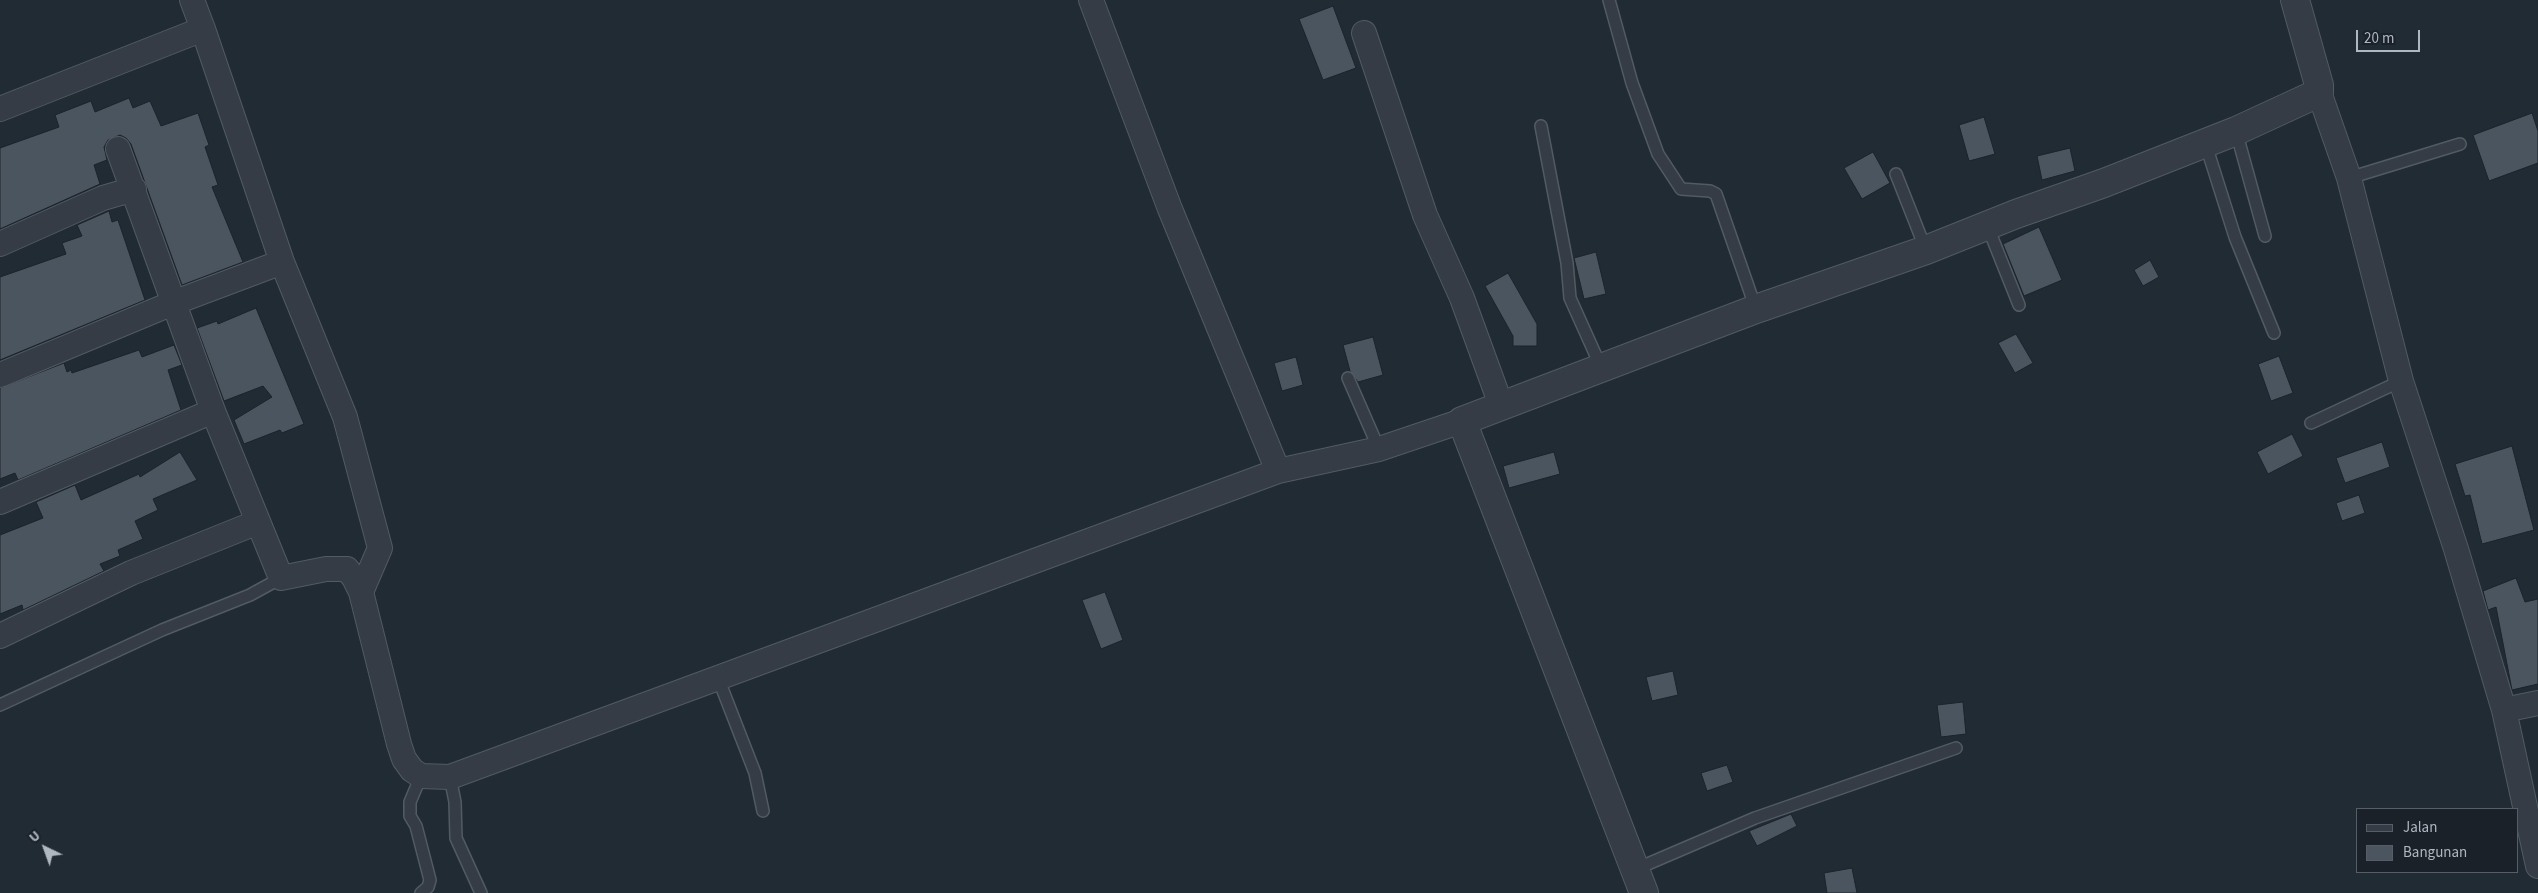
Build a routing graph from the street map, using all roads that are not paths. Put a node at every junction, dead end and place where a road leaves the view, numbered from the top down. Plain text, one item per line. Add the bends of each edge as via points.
1 (192, 0) edge
2 (1091, 0) edge
3 (1609, 0) edge
4 (2294, 0) edge
5 (202, 29) junction
6 (1364, 32) dead end
7 (2318, 92) junction
8 (0, 109) edge
9 (1540, 126) dead end
10 (2236, 131) junction
11 (2205, 142) junction
12 (2460, 144) dead end
13 (118, 148) dead end
14 (1896, 174) dead end
15 (2349, 178) junction
16 (134, 189) junction
17 (1987, 225) junction
18 (2265, 236) dead end
19 (0, 244) edge
20 (1926, 250) junction
21 (282, 262) junction
22 (173, 303) junction
23 (2019, 305) dead end
24 (1756, 309) junction
25 (2274, 333) dead end
26 (1601, 367) junction
27 (0, 375) edge
28 (1348, 378) dead end
29 (2401, 380) junction
30 (1502, 405) junction
31 (213, 411) junction
32 (1462, 421) junction
33 (2311, 423) dead end
34 (1379, 449) junction
35 (1278, 471) junction
36 (0, 502) edge
37 (258, 522) junction
38 (281, 578) junction
39 (361, 592) junction
40 (0, 636) edge
41 (718, 678) junction
42 (2538, 702) edge
43 (0, 704) edge
44 (2504, 710) junction
45 (1956, 748) dead end
46 (421, 776) junction
47 (450, 777) junction
48 (763, 811) dead end
49 (2538, 866) edge
50 (1640, 881) edge
51 (421, 893) edge
52 (480, 893) edge

1 - 5 street
2 - 35 street via 1174,218
3 - 24 lane via 1632,84 1658,154 1681,189 1716,194
4 - 7 street via 2319,85
5 - 8 street
5 - 21 street
6 - 30 street via 1425,215 1462,298
7 - 10 street
7 - 15 street
9 - 26 lane via 1568,271 1570,298
10 - 11 street
10 - 18 lane
11 - 17 street
11 - 25 lane via 2235,237
12 - 15 lane
13 - 16 street
14 - 20 lane
15 - 29 street
16 - 19 street via 103,198
16 - 22 street
17 - 20 street
17 - 23 lane
20 - 24 street
21 - 22 street
21 - 39 street via 345,417 380,548
22 - 27 street
22 - 31 street
24 - 26 street
26 - 30 street
28 - 34 lane
29 - 33 lane
29 - 44 street
30 - 32 street
31 - 36 street
31 - 37 street
32 - 34 street
32 - 50 street
34 - 35 street
35 - 41 street
37 - 38 street
37 - 40 street via 131,573
38 - 39 street via 326,569 347,569
38 - 43 lane via 250,595 162,630
39 - 46 street via 398,744 404,759
41 - 47 street
41 - 48 lane via 755,773
42 - 44 street
44 - 49 street
45 - 50 lane via 1754,818
46 - 47 street
46 - 51 lane via 410,802 410,816 416,826 430,880
47 - 52 lane via 455,802 456,838

